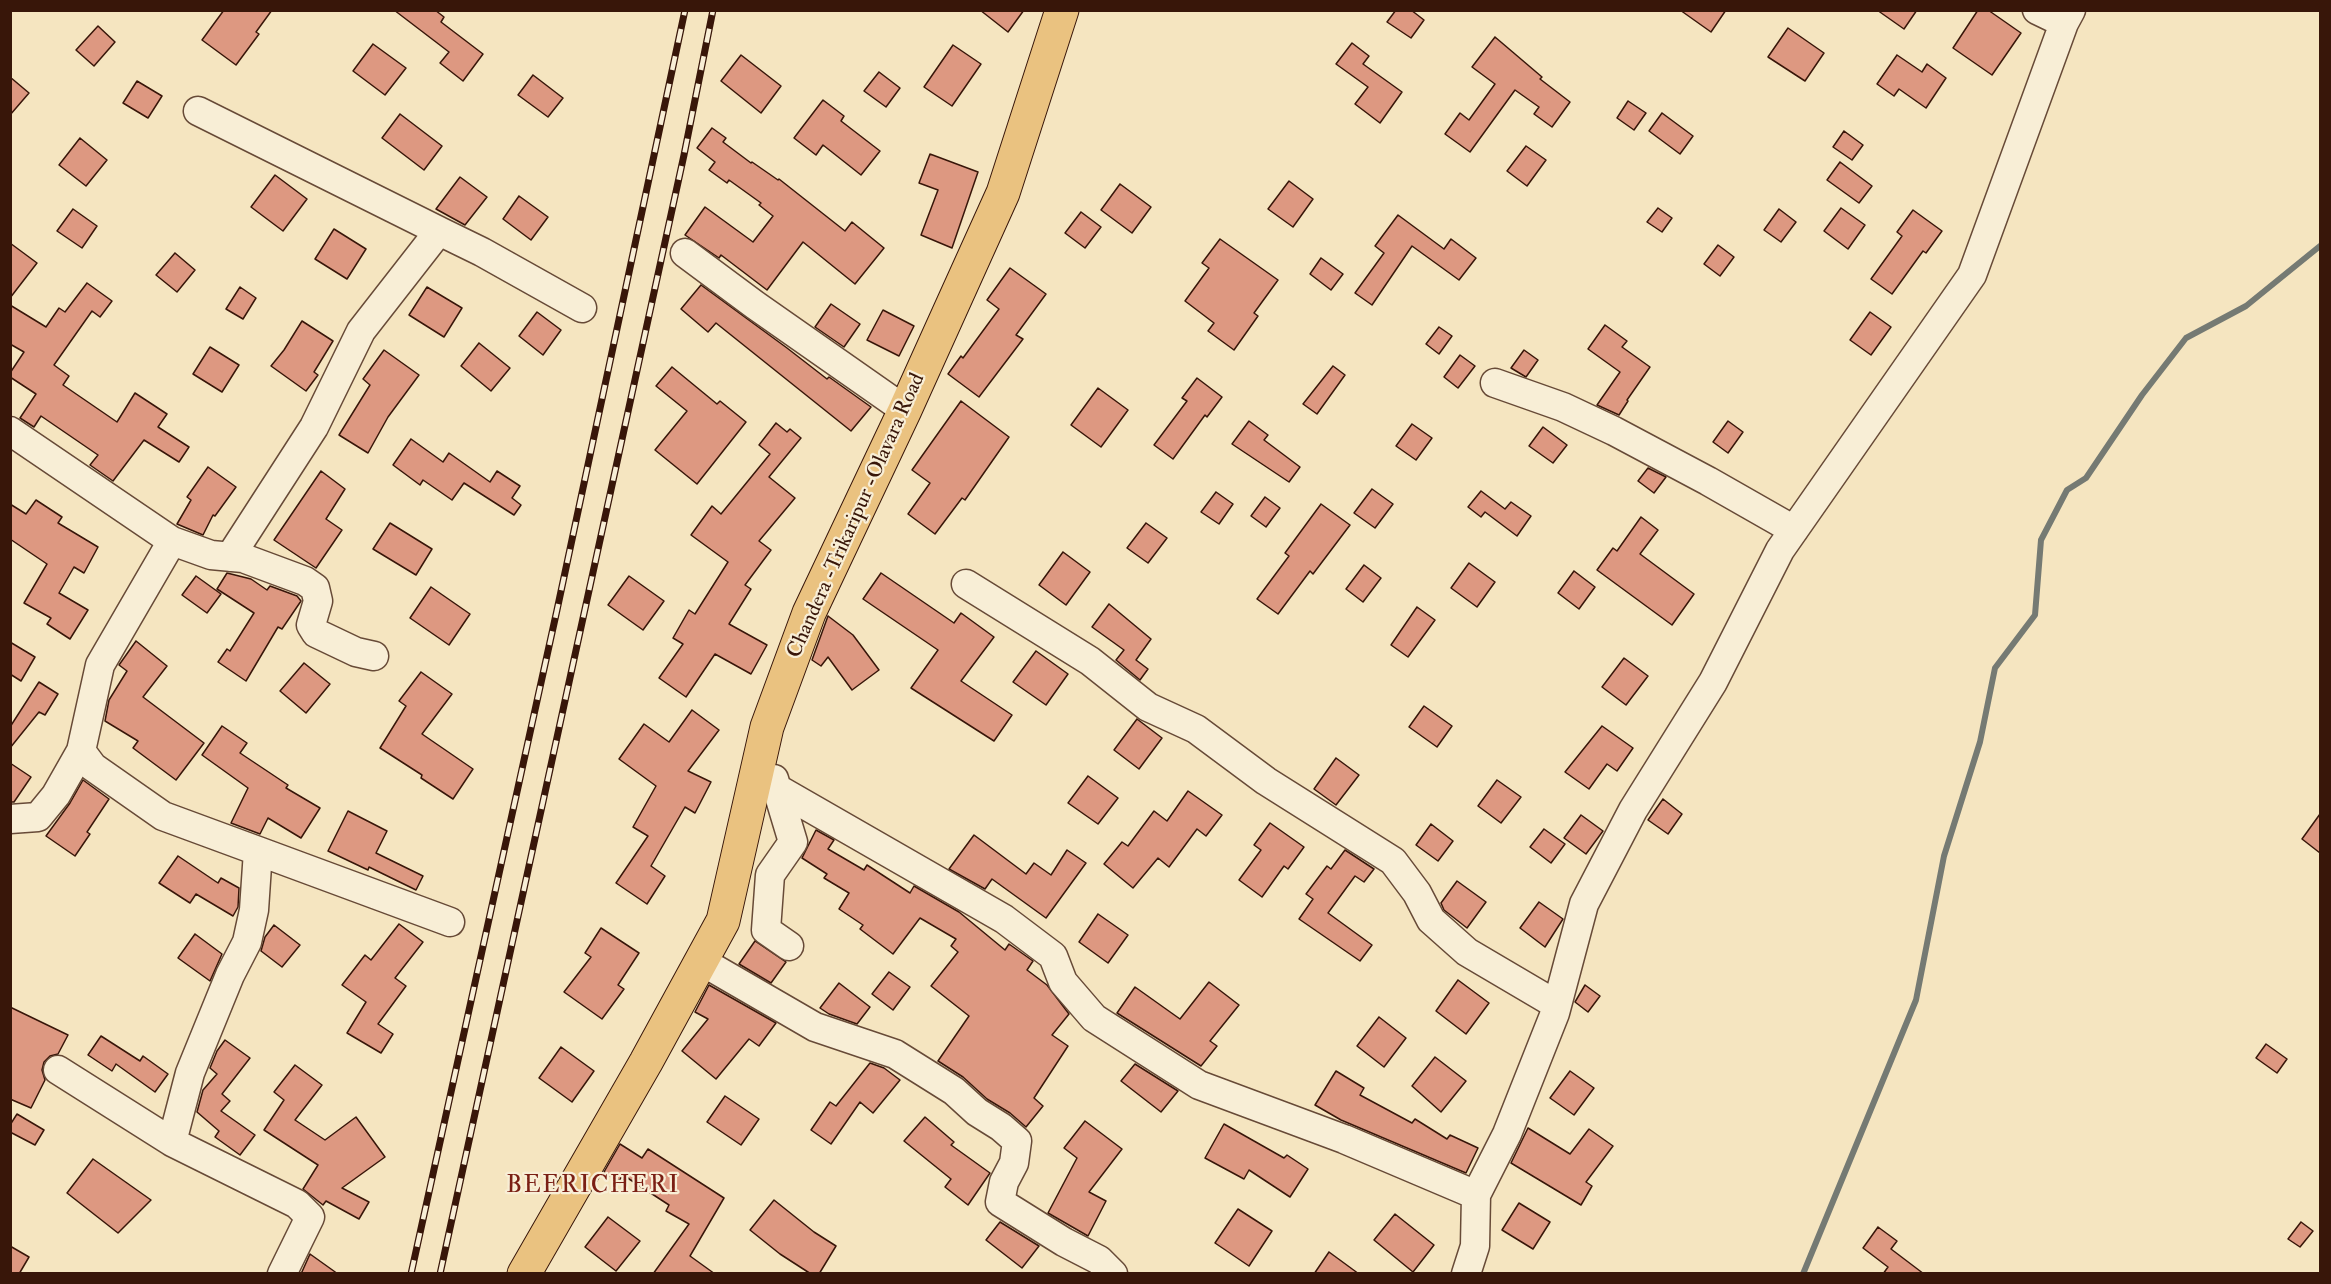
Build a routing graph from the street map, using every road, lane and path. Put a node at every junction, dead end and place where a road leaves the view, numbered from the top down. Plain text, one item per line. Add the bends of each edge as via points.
1 (1062, 10) edge
2 (2037, 10) edge
3 (2067, 17) edge
4 (198, 111) dead end
5 (439, 231) junction
6 (685, 253) dead end
7 (582, 308) dead end
8 (1496, 383) dead end
9 (905, 410) junction
10 (10, 431) edge
11 (1794, 530) junction
12 (172, 541) junction
13 (230, 557) junction
14 (966, 585) dead end
15 (374, 656) dead end
16 (81, 751) junction
17 (766, 782) junction
18 (10, 819) edge
19 (258, 851) junction
20 (450, 922) dead end
21 (789, 946) dead end
22 (701, 961) junction
23 (1557, 1005) junction
24 (58, 1070) dead end
25 (171, 1142) junction
26 (1476, 1195) junction
27 (282, 1274) edge
28 (524, 1274) edge
29 (1113, 1274) edge
30 (1466, 1274) edge

1 - 9 main road, Chandera -Trikaripur -Olavara Road via 1003,193
2 - 3 street
3 - 11 street via 1972,275
4 - 5 street
5 - 7 street
5 - 13 street via 361,331 314,427
6 - 9 street
8 - 11 street via 1563,407 1614,431
9 - 17 main road, Chandera -Trikaripur -Olavara Road via 808,613 764,741
10 - 12 street
11 - 23 street via 1713,682 1633,810 1584,904
12 - 13 street via 210,555
12 - 16 street via 100,664
13 - 15 street via 305,580 315,588 318,600 311,625 316,633
14 - 23 street via 1090,661 1148,707 1196,729 1266,781 1393,861 1431,920 1467,952
16 - 18 street via 38,818
16 - 19 street via 93,767 163,816
17 - 21 street via 794,842 770,875 766,930
17 - 22 main road, Chandera -Trikaripur -Olavara Road via 723,921
17 - 26 street via 1004,919 1053,956 1063,981 1094,1018 1199,1085 1344,1139
19 - 20 street
19 - 25 street via 254,910 247,942 190,1072
22 - 28 main road, Chandera -Trikaripur -Olavara Road
22 - 29 street via 815,1027 895,1054 954,1091 1017,1141 1014,1163 1000,1202 1099,1260
23 - 26 street via 1507,1134
24 - 25 street
25 - 27 street via 297,1204 310,1217
26 - 30 street via 1475,1246

